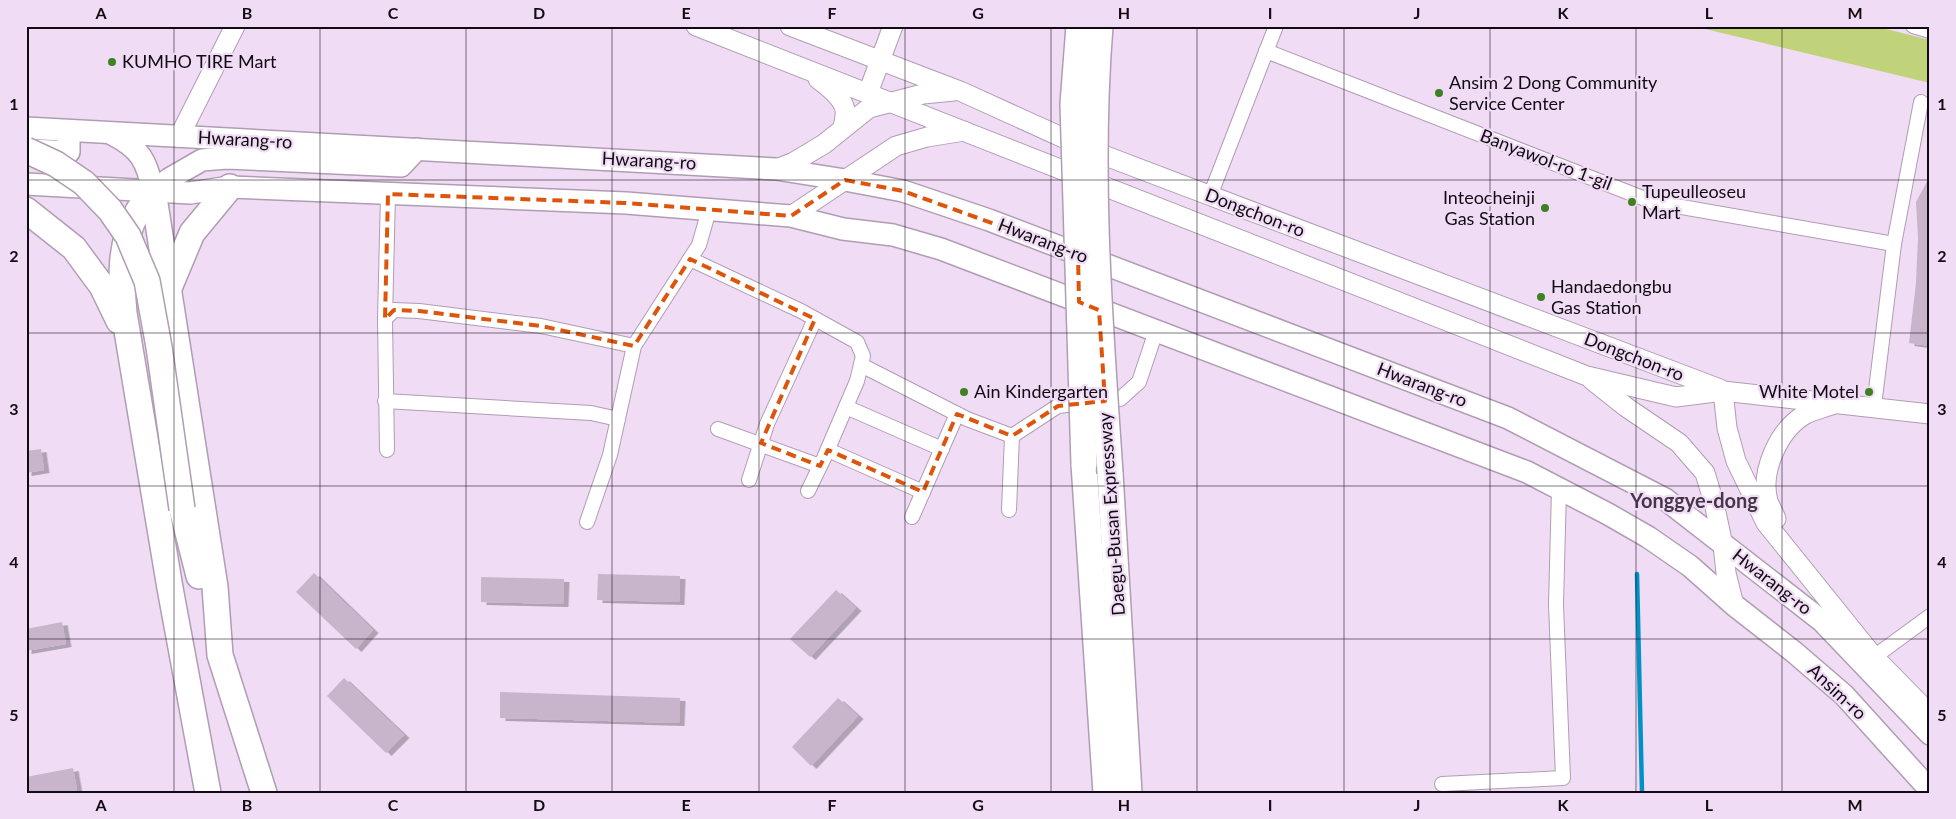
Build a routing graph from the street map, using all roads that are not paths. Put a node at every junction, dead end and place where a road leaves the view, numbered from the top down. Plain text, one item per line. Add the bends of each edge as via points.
1 (235, 26) edge
2 (696, 26) edge
3 (790, 26) edge
4 (893, 26) edge
5 (1080, 26) edge
6 (1100, 26) edge
7 (1276, 26) edge
8 (1913, 26) edge
9 (1930, 31) edge
10 (1266, 51) junction
11 (880, 60) junction
12 (805, 69) junction
13 (960, 91) junction
14 (868, 94) junction
15 (888, 102) junction
16 (1921, 102) dead end
17 (844, 127) junction
18 (26, 128) edge
19 (965, 130) junction
20 (64, 131) junction
21 (112, 134) junction
22 (179, 137) junction
23 (417, 149) junction
24 (26, 150) edge
25 (307, 162) junction
26 (191, 166) junction
27 (776, 169) junction
28 (844, 180) junction
29 (26, 184) edge
30 (230, 187) junction
31 (309, 190) junction
32 (153, 191) junction
33 (388, 194) junction
34 (1210, 196) junction
35 (26, 210) edge
36 (710, 210) junction
37 (791, 216) junction
38 (1894, 244) junction
39 (690, 259) junction
40 (169, 288) junction
41 (385, 319) junction
42 (815, 319) junction
43 (1156, 331) junction
44 (129, 340) junction
45 (634, 346) junction
46 (861, 365) junction
47 (1587, 376) junction
48 (1723, 391) junction
49 (386, 401) junction
50 (1839, 402) junction
51 (1874, 406) junction
52 (846, 407) junction
53 (957, 414) junction
54 (1930, 414) edge
55 (618, 419) junction
56 (718, 429) dead end
57 (1012, 436) junction
58 (761, 443) junction
59 (942, 449) junction
60 (387, 450) dead end
61 (828, 450) junction
62 (820, 466) junction
63 (749, 480) dead end
64 (1559, 489) junction
65 (808, 491) dead end
66 (923, 492) junction
67 (182, 509) junction
68 (1008, 510) dead end
69 (912, 517) dead end
70 (587, 522) dead end
71 (1724, 545) junction
72 (1792, 557) junction
73 (1734, 605) junction
74 (1930, 616) edge
75 (220, 655) junction
76 (184, 656) junction
77 (1874, 656) junction
78 (1930, 714) edge
79 (1930, 734) edge
80 (1442, 784) dead end
81 (1930, 790) edge
82 (208, 793) edge
83 (264, 793) edge
84 (1106, 793) edge
85 (1129, 793) edge

1 - 22 main road
2 - 12 main road
3 - 11 main road, Dongchon-ro
4 - 11 main road
5 - 84 highway, Daegu-Busan Expressway, bridge via 1073,104 1084,464
6 - 85 highway, Daegu-Busan Expressway, bridge via 1095,84 1097,277
7 - 10 street
8 - 9 street
10 - 34 street
10 - 38 street, Banyawol-ro 1-gil via 1653,202
11 - 13 main road, Dongchon-ro
11 - 14 main road
12 - 14 main road
12 - 17 main road via 841,101 845,109
13 - 15 main road via 923,94
13 - 34 main road, Dongchon-ro via 1090,150
14 - 15 main road
15 - 17 main road via 869,108
15 - 19 main road
16 - 38 street
17 - 27 main road via 794,162
18 - 20 main road, Hwarang-ro
19 - 28 main road via 896,146
19 - 47 main road
20 - 21 main road, Hwarang-ro
20 - 24 main road via 69,139 69,152
21 - 22 main road, Hwarang-ro
21 - 32 main road via 127,141 145,161
22 - 23 main road, Hwarang-ro
22 - 26 main road via 178,148
23 - 25 main road via 401,166
23 - 27 main road, Hwarang-ro
24 - 67 highway, bridge via 56,164 84,183 110,210 128,236 147,281 160,347
25 - 26 main road via 227,158 202,160
25 - 31 main road via 300,178
26 - 30 main road
26 - 32 main road
27 - 28 main road, Hwarang-ro
28 - 37 main road
28 - 71 main road, Hwarang-ro via 903,192 989,220 1508,418 1665,499
29 - 32 main road
30 - 31 main road
30 - 32 main road via 190,193
30 - 40 highway via 192,234
31 - 33 main road
32 - 40 highway
32 - 44 highway via 136,213 125,244 120,278
33 - 36 main road via 626,203
33 - 41 street
34 - 48 main road, Dongchon-ro
35 - 44 highway via 74,248 102,286
36 - 37 main road
36 - 39 street via 699,244
37 - 43 main road via 893,235 941,249
38 - 51 street
39 - 42 street
39 - 45 street
40 - 75 highway via 215,587
41 - 45 street via 394,310 419,311 541,326
41 - 49 street
42 - 46 street via 857,342 863,356
42 - 58 street
43 - 57 street via 1139,382 1120,399 1058,406
43 - 64 main road via 1527,472
44 - 76 highway
45 - 55 street
46 - 52 street
46 - 53 street
47 - 48 main road via 1676,396
47 - 71 main road via 1679,443 1705,473
48 - 50 main road
48 - 72 main road via 1727,428 1736,461 1766,523
49 - 55 street via 591,413
49 - 60 street
50 - 51 main road
50 - 72 main road via 1805,415 1791,426 1773,451 1768,475 1768,500
51 - 54 main road
52 - 59 street
52 - 61 street
53 - 57 street
53 - 59 street
55 - 70 street
56 - 58 street
57 - 68 street
58 - 62 street
58 - 63 street
59 - 66 street
61 - 62 street
61 - 66 street
62 - 65 street
64 - 73 main road via 1648,537 1690,566
64 - 80 street via 1556,605 1563,778
66 - 69 street
67 - 75 highway
67 - 76 highway
71 - 73 main road via 1726,573
71 - 79 main road, Hwarang-ro via 1822,620
72 - 77 main road
73 - 81 main road, Ansim-ro via 1844,695
74 - 77 street
75 - 83 highway
76 - 82 highway
77 - 78 main road

